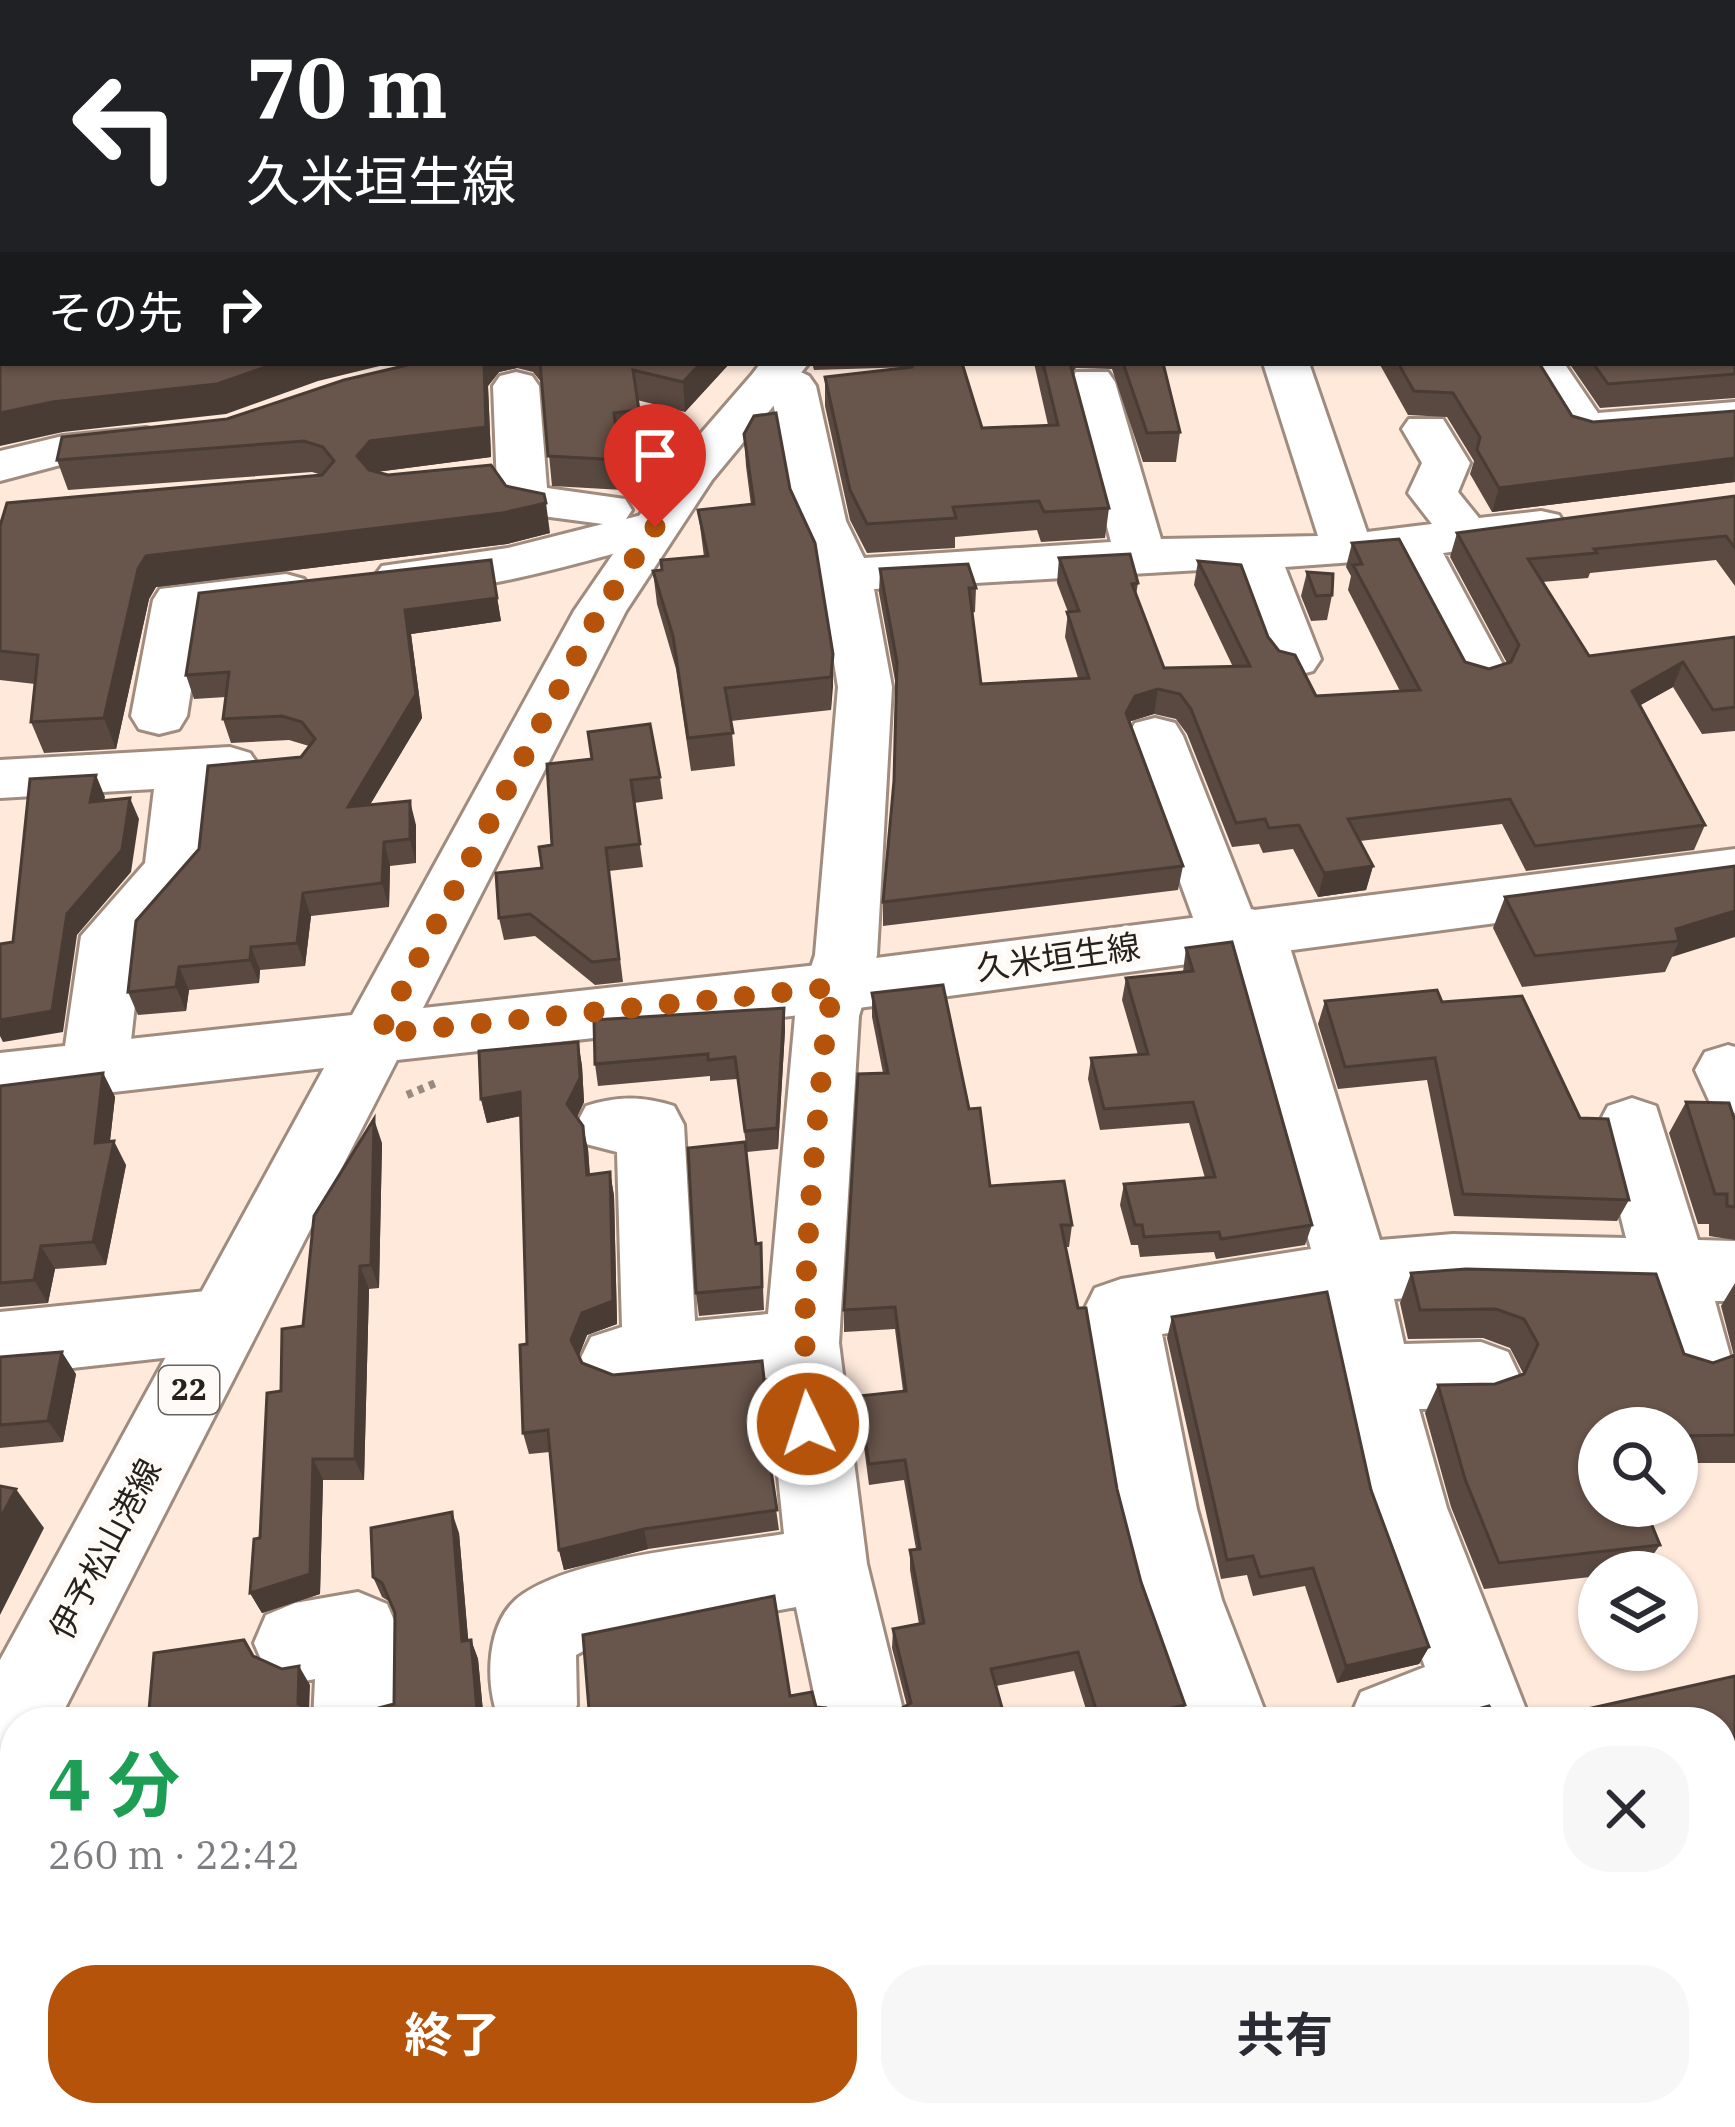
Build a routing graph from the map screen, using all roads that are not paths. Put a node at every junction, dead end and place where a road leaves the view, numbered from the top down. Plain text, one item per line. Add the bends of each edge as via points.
1 (1287, 366) edge
2 (1543, 366) edge
3 (785, 376) edge
4 (848, 386) edge
5 (1088, 392) dead end
6 (503, 398) dead end
7 (1735, 416) edge
8 (1426, 429) dead end
9 (194, 437) edge
10 (0, 466) edge
11 (662, 517) junction
12 (1583, 520) edge
13 (1468, 536) junction
14 (1412, 543) junction
15 (1348, 550) junction
16 (1140, 555) junction
17 (1255, 555) junction
18 (847, 575) junction
19 (1294, 658) edge
20 (1480, 672) edge
21 (168, 729) junction
22 (1155, 736) dead end
23 (288, 763) edge
24 (0, 779) edge
25 (1735, 870) edge
26 (1242, 932) junction
27 (836, 987) junction
28 (379, 1034) junction
29 (95, 1067) junction
30 (0, 1079) edge
31 (610, 1124) dead end
32 (1632, 1125) dead end
33 (1701, 1270) edge
34 (1352, 1273) junction
35 (226, 1321) junction
36 (802, 1342) junction
37 (0, 1344) edge
38 (1693, 1354) edge
39 (1481, 1375) dead end
40 (1374, 1377) junction
41 (826, 1564) junction
42 (295, 1643) dead end
43 (535, 1705) dead end
44 (1481, 1705) edge
45 (21, 1707) edge
46 (356, 1707) edge
47 (859, 1707) edge
48 (1220, 1707) edge

1 - 15 street
2 - 7 street via 1586,428
3 - 4 street
3 - 11 street, 伊予松山港線 / 22
3 - 18 street via 820,521
5 - 16 street
6 - 11 street via 500,476 530,501
8 - 13 street via 1446,463 1433,493
9 - 10 street via 63,450
11 - 21 street via 508,563 179,600
11 - 28 street, 伊予松山港線 / 22 via 600,611
12 - 13 street
13 - 14 street
14 - 15 street
14 - 20 street
15 - 17 street
16 - 17 street
16 - 18 street
17 - 19 street
18 - 27 street via 865,687 846,955
21 - 23 street
21 - 24 street
21 - 29 street via 174,870 112,936
22 - 26 street
25 - 26 street, 久米垣生線
26 - 27 street, 久米垣生線
26 - 34 street via 1302,1077
27 - 28 street, 久米垣生線
27 - 36 street via 827,1016
28 - 29 street
28 - 35 street, 伊予松山港線 / 22
29 - 30 street
31 - 36 street via 650,1125 639,1357
32 - 33 street
33 - 34 street via 1454,1264
33 - 38 street
34 - 40 street
34 - 48 street via 1121,1310 1157,1509
35 - 37 street
35 - 45 street, 伊予松山港線 / 22
36 - 41 street
39 - 40 street
40 - 44 street via 1407,1508
41 - 43 street via 572,1611 534,1641
41 - 47 street
42 - 46 street via 358,1632

